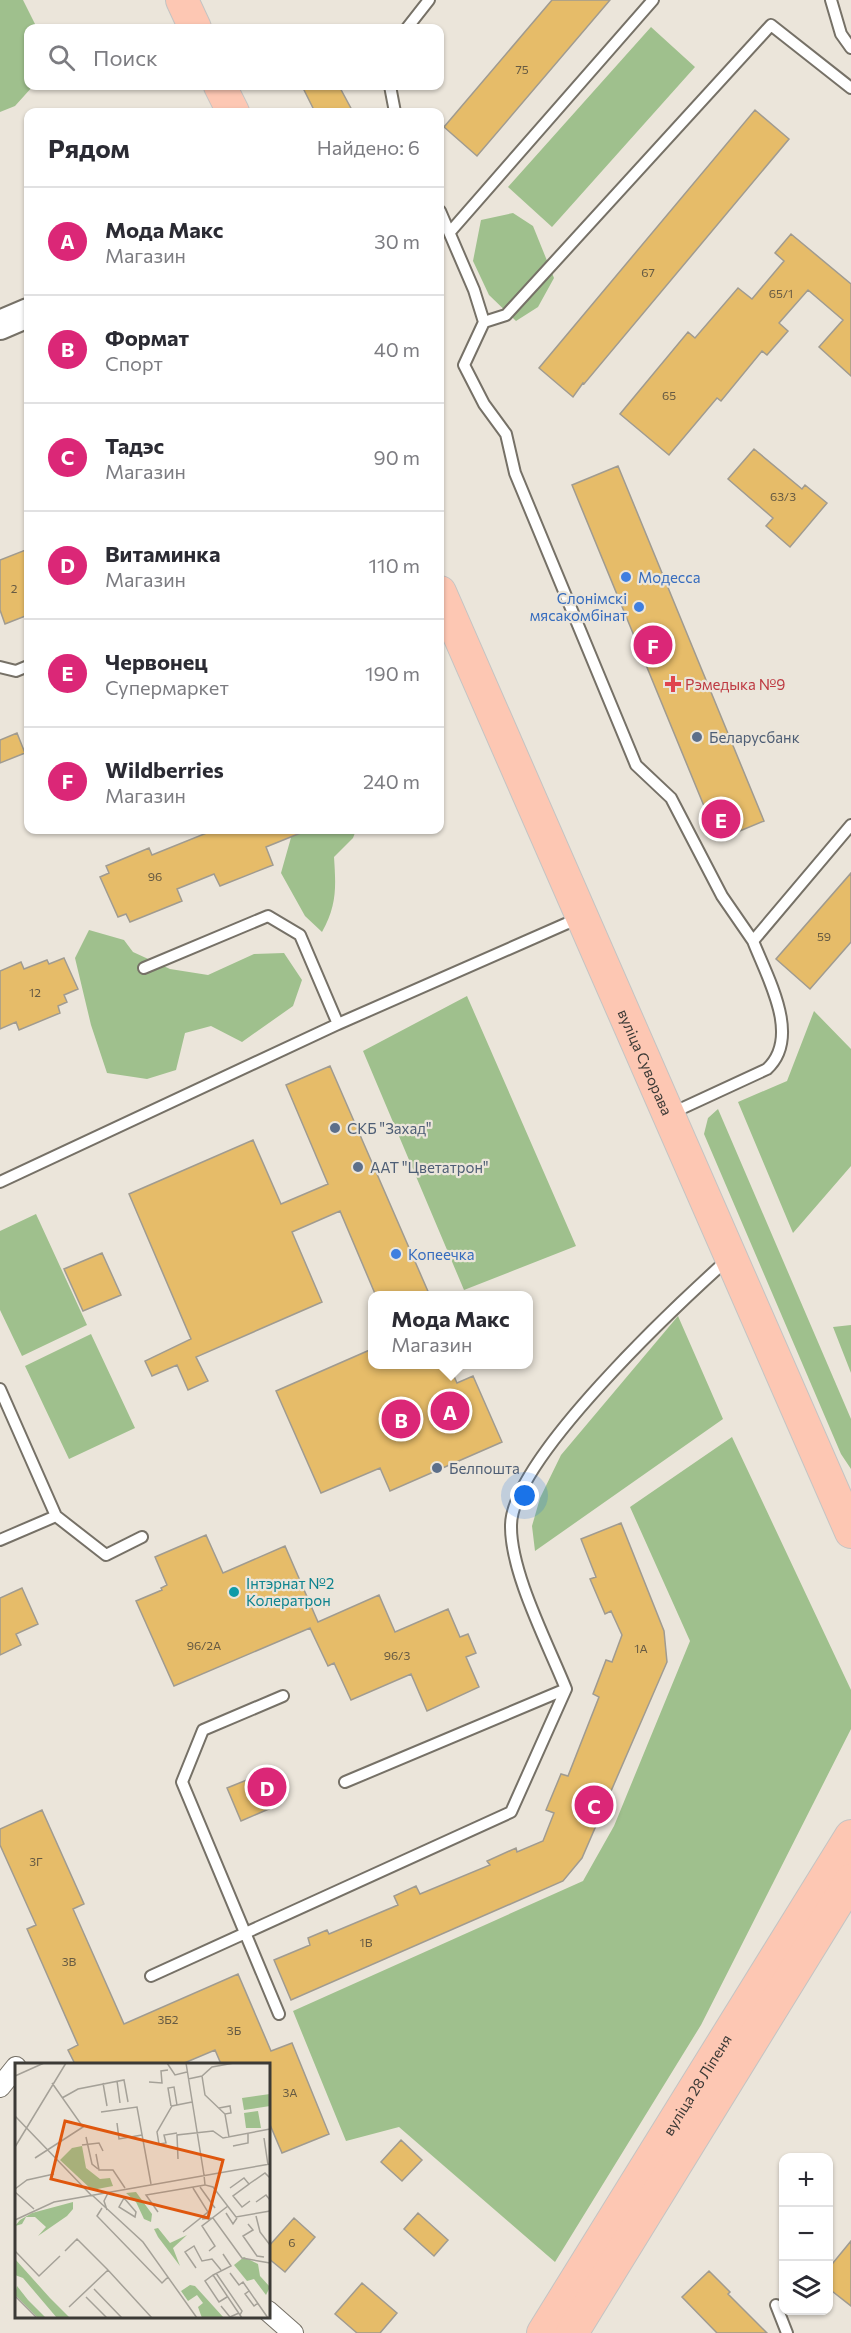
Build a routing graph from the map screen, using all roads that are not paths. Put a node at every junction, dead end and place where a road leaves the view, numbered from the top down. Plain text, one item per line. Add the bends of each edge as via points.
1 (182, 0) edge
2 (429, 0) edge
3 (653, 0) edge
4 (831, 0) edge
5 (193, 24) edge
6 (409, 24) edge
7 (851, 48) edge
8 (851, 88) edge
9 (222, 90) edge
10 (391, 90) edge
11 (230, 108) edge
12 (394, 108) edge
13 (444, 219) edge
14 (450, 232) junction
15 (24, 315) edge
16 (484, 322) junction
17 (0, 325) edge
18 (444, 601) edge
19 (0, 668) edge
20 (24, 668) edge
21 (851, 825) edge
22 (582, 917) junction
23 (753, 941) junction
24 (144, 968) dead end
25 (338, 1024) junction
26 (669, 1115) junction
27 (0, 1182) edge
28 (730, 1258) junction
29 (0, 1389) edge
30 (804, 1422) junction
31 (851, 1489) edge
32 (56, 1516) junction
33 (851, 1532) edge
34 (142, 1538) dead end
35 (0, 1540) edge
36 (566, 1689) junction
37 (283, 1696) dead end
38 (345, 1782) dead end
39 (851, 1836) edge
40 (851, 1880) edge
41 (245, 1934) junction
42 (151, 1976) dead end
43 (279, 2014) dead end
44 (15, 2070) edge
45 (0, 2087) edge
46 (776, 2305) dead end
47 (270, 2313) edge
48 (293, 2333) edge
49 (543, 2333) edge
50 (572, 2333) edge
51 (787, 2333) edge

1 - 5 main road
2 - 6 lane
3 - 14 lane
4 - 7 lane via 841,34
8 - 16 lane via 771,25 506,315
9 - 11 main road
10 - 12 lane
13 - 14 lane
14 - 16 lane
15 - 17 main road
16 - 23 lane via 464,365 484,404 506,434 515,473 636,765 671,798 722,896
18 - 22 main road, вуліца Суворава
19 - 20 lane via 16,671
21 - 23 lane
22 - 25 lane
22 - 26 main road, вуліца Суворава
23 - 26 lane via 780,1013 780,1052 767,1069
24 - 25 lane via 268,916 300,935
25 - 27 lane
26 - 28 main road, вуліца Суворава
28 - 30 main road, вуліца Суворава
28 - 36 lane via 638,1345 559,1432 518,1494 511,1524 517,1569
29 - 32 lane
30 - 31 main road
30 - 33 main road, вуліца Суворава
32 - 34 lane via 106,1555
32 - 35 lane
36 - 38 lane
36 - 41 lane via 511,1812
37 - 41 lane via 203,1730 182,1782
39 - 49 main road, вуліца 28 Ліпеня
40 - 50 main road, вуліца 28 Ліпеня
41 - 42 lane
41 - 43 lane
44 - 45 street
46 - 51 lane
47 - 48 street

